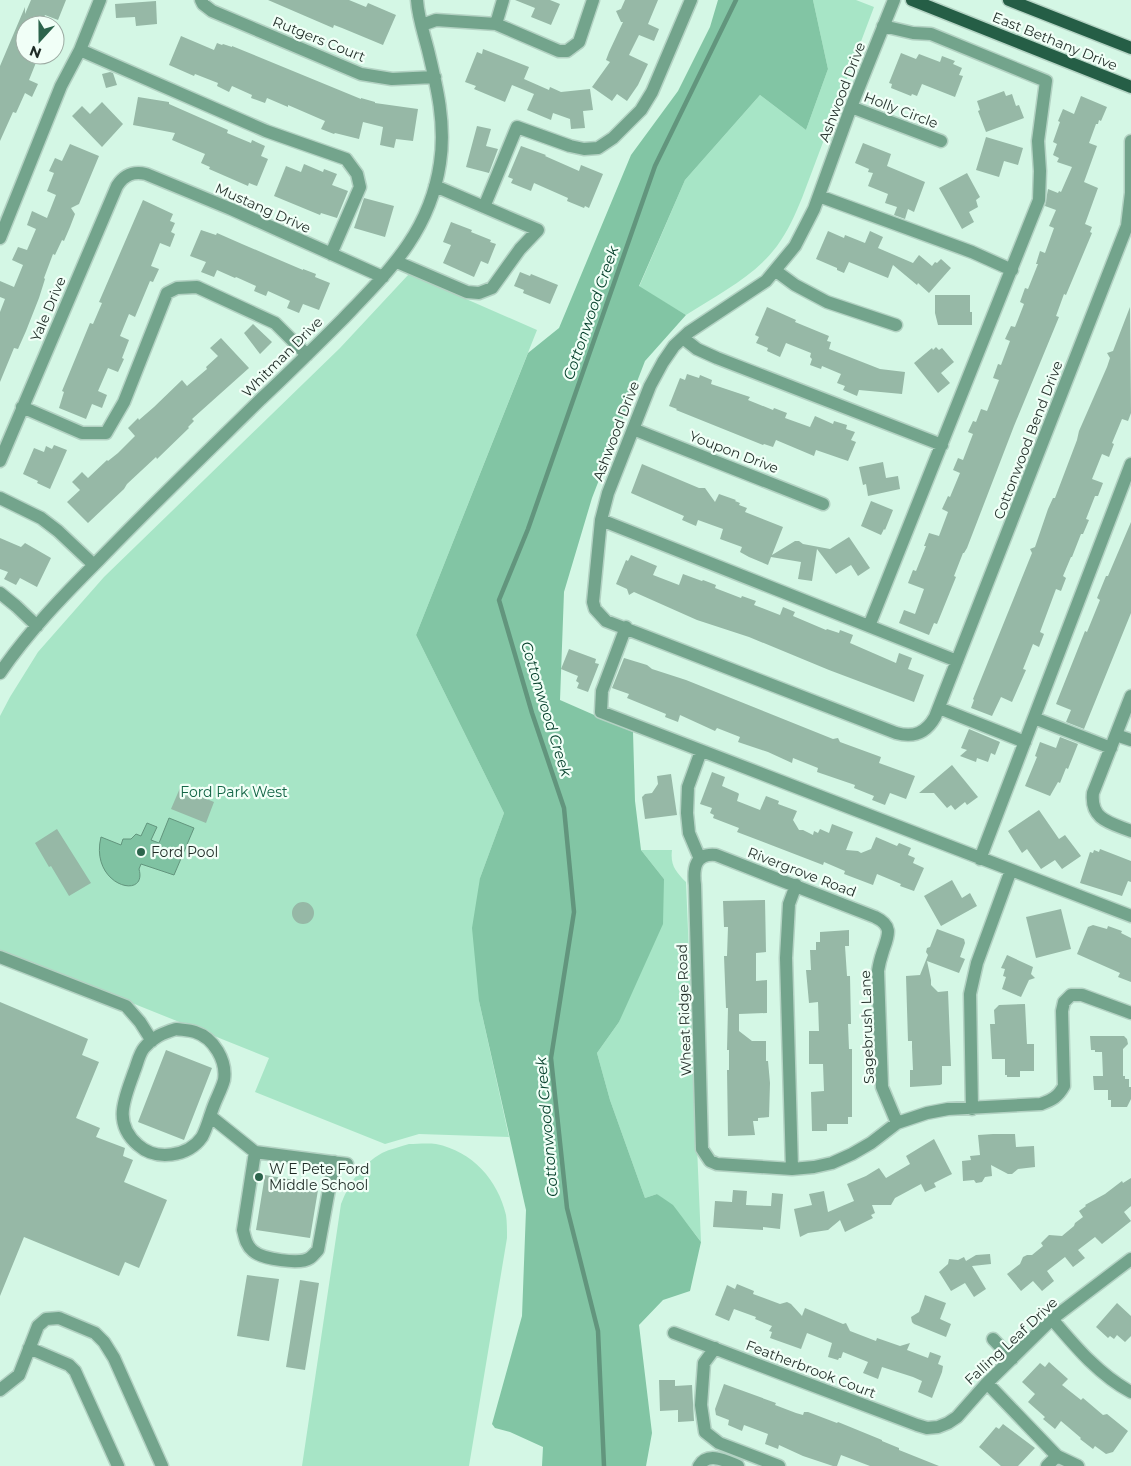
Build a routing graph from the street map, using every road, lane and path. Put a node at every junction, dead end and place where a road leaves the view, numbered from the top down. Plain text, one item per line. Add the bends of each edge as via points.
1 (100, 0) edge
2 (201, 0) edge
3 (417, 0) edge
4 (503, 0) edge
5 (593, 0) edge
6 (690, 0) edge
7 (894, 0) edge
8 (912, 0) edge
9 (1009, 0) edge
10 (496, 24) junction
11 (422, 25) junction
12 (883, 26) junction
13 (1131, 48) edge
14 (80, 50) junction
15 (435, 76) junction
16 (1131, 87) edge
17 (852, 107) junction
18 (941, 141) dead end
19 (1131, 141) edge
20 (1131, 160) edge
21 (130, 174) joint
22 (435, 186) junction
23 (819, 196) junction
24 (484, 207) junction
25 (0, 238) edge
26 (331, 254) junction
27 (397, 262) junction
28 (1012, 270) junction
29 (776, 271) junction
30 (383, 277) junction
31 (896, 325) dead end
32 (683, 338) junction
33 (306, 355) junction
34 (22, 408) junction
35 (633, 429) junction
36 (942, 445) junction
37 (0, 461) edge
38 (1131, 464) edge
39 (0, 498) edge
40 (823, 504) dead end
41 (601, 520) junction
42 (94, 565) junction
43 (0, 593) edge
44 (36, 626) junction
45 (869, 626) junction
46 (626, 628) junction
47 (957, 661) junction
48 (0, 673) edge
49 (1131, 696) edge
50 (939, 708) junction
51 (1034, 718) junction
52 (915, 735) joint
53 (1116, 735) junction
54 (1131, 740) edge
55 (1024, 742) junction
56 (1111, 748) junction
57 (700, 751) junction
58 (1131, 831) edge
59 (700, 859) junction
60 (980, 859) junction
61 (1011, 870) junction
62 (796, 885) junction
63 (1131, 916) edge
64 (888, 929) joint
65 (0, 957) edge
66 (1131, 1013) edge
67 (152, 1040) junction
68 (972, 1109) junction
69 (210, 1116) junction
70 (896, 1122) junction
71 (255, 1152) junction
72 (792, 1169) junction
73 (1130, 1262) edge
74 (1052, 1320) junction
75 (674, 1333) dead end
76 (993, 1339) dead end
77 (29, 1348) junction
78 (715, 1348) junction
79 (1012, 1359) junction
80 (987, 1383) junction
81 (0, 1390) edge
82 (1131, 1392) edge
83 (938, 1427) joint
84 (1057, 1456) junction
85 (118, 1466) edge
86 (162, 1466) edge
87 (699, 1466) edge
88 (738, 1466) edge
89 (779, 1466) edge
90 (1047, 1466) edge
91 (1078, 1466) edge

1 - 14 street
2 - 15 street, Rutgers Court via 212,11 362,74 392,79
3 - 11 street, Whitman Drive
4 - 10 street
5 - 10 street via 579,42 567,51 559,51
6 - 24 street via 652,92 641,110 598,148 570,146 517,127
7 - 12 street, Ashwood Drive
8 - 16 main road, East Bethany Drive
9 - 13 main road, East Bethany Drive
10 - 11 street via 436,20
11 - 15 street, Whitman Drive
12 - 17 street, Ashwood Drive
12 - 28 street via 931,34 1046,81 1038,141 1039,200
14 - 25 street via 61,86
14 - 26 street via 266,131 346,159 357,174 360,187
15 - 22 street, Whitman Drive via 442,131
17 - 18 street, Holly Circle
17 - 23 street, Ashwood Drive
19 - 20 street, Cottonwood Bend Drive
20 - 47 street, Cottonwood Bend Drive via 1127,226
21 - 26 street, Mustang Drive via 146,174
21 - 34 street, Yale Drive via 117,186
22 - 24 street
22 - 27 street, Whitman Drive via 415,235
23 - 28 street
23 - 29 street, Ashwood Drive via 795,246
24 - 27 street via 538,230 492,288 479,293 467,292
26 - 30 street, Mustang Drive
27 - 30 street, Whitman Drive
28 - 36 street
29 - 31 street via 827,302
29 - 32 street, Ashwood Drive via 759,287
30 - 33 street, Whitman Drive
32 - 35 street, Ashwood Drive via 656,374
32 - 36 street via 717,358
33 - 34 street via 275,323 197,287 176,288 167,293 124,402 106,433 82,433
33 - 42 street, Whitman Drive via 152,504
34 - 37 street, Yale Drive
35 - 40 street, Youpon Drive
35 - 41 street, Ashwood Drive
36 - 45 street
38 - 51 street
39 - 42 street via 41,518
41 - 45 street
41 - 46 street, Ashwood Drive via 593,602 606,621
42 - 44 street, Whitman Drive
43 - 44 street
44 - 48 street, Whitman Drive
45 - 47 street
46 - 52 street, Ashwood Drive via 896,733
46 - 57 street via 602,691 601,712
47 - 50 street, Cottonwood Bend Drive
49 - 53 street
50 - 52 street, Cottonwood Bend Drive via 930,725
50 - 55 street
51 - 55 street
51 - 56 street
53 - 54 street
53 - 56 street
55 - 60 street
56 - 58 street via 1093,793 1094,808 1104,820
57 - 59 street via 688,787 687,813 689,833
57 - 60 street
59 - 62 street, Rivergrove Road via 716,855
59 - 72 street, Wheat Ridge Road via 694,874 702,1149 710,1161 717,1164
60 - 61 street
61 - 63 street
61 - 68 street via 977,963 970,994
62 - 64 street, Rivergrove Road via 875,916
62 - 72 street via 789,904 786,958
64 - 70 street, Sagebrush Lane via 878,971 882,1087
65 - 67 street via 126,1006
66 - 68 street via 1082,995 1072,995 1064,1002 1062,1011 1064,1086 1060,1093 1053,1100 1040,1104
67 - 69 street via 176,1029 196,1032 212,1043 222,1060 224,1080
67 - 69 street via 143,1049 122,1106 128,1135 138,1146 152,1153 180,1153 202,1136
68 - 70 street via 948,1109
69 - 71 street
70 - 72 street via 852,1154 832,1162
71 - 71 street via 243,1230 246,1242 254,1252 266,1257 300,1262 310,1258 318,1250 341,1163
73 - 74 street, Falling Leaf Drive
74 - 79 street, Falling Leaf Drive
74 - 82 street via 1101,1372
75 - 78 street, Featherbrook Court
76 - 79 street
77 - 81 street via 19,1375
77 - 85 street via 70,1365 75,1371
77 - 86 street via 38,1326 46,1319 59,1318 96,1333 114,1358
78 - 83 street, Featherbrook Court via 917,1425
78 - 89 street via 704,1364 701,1405 705,1432 719,1443
79 - 80 street, Falling Leaf Drive
80 - 83 street, Falling Leaf Drive via 957,1417
80 - 84 street
84 - 90 street
84 - 91 street
87 - 88 street via 708,1458 719,1458

